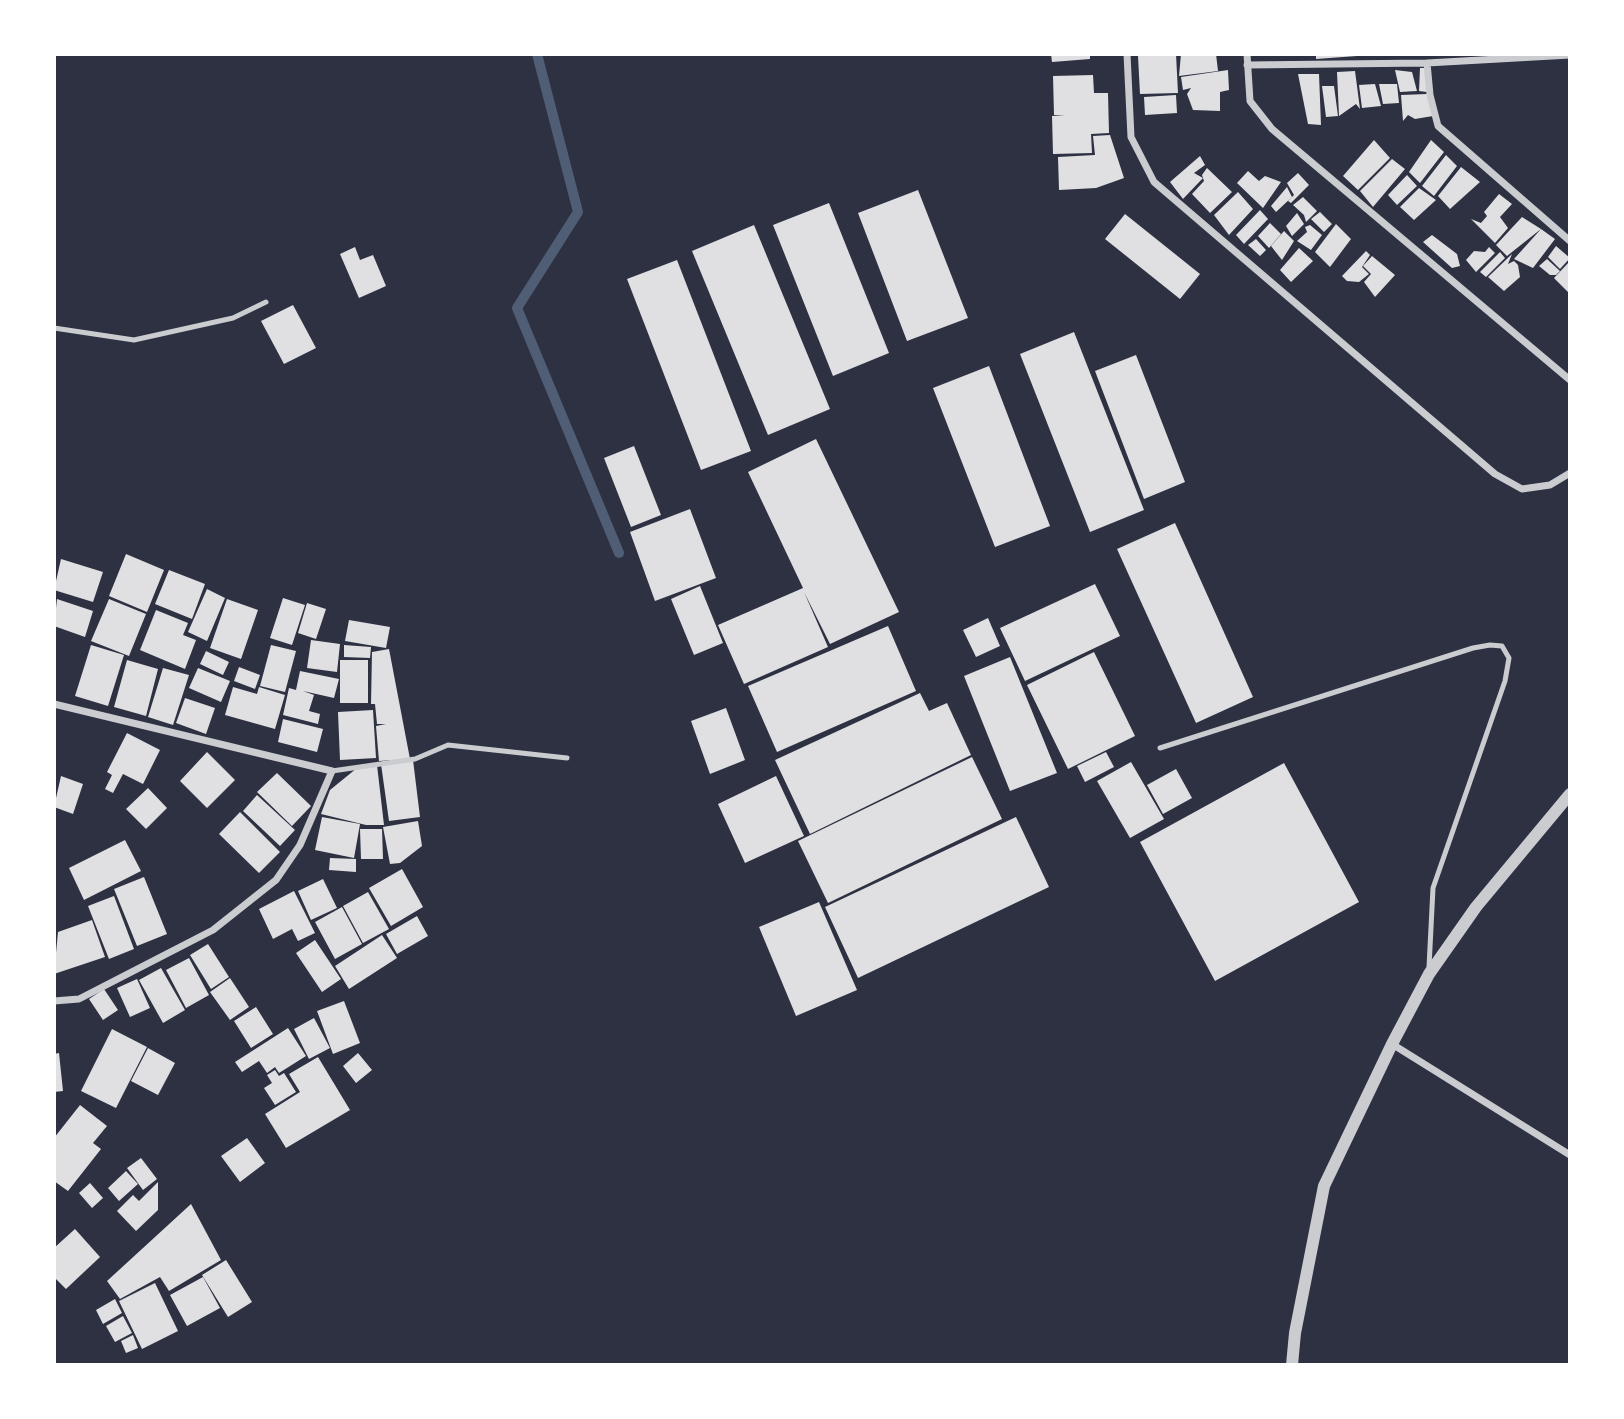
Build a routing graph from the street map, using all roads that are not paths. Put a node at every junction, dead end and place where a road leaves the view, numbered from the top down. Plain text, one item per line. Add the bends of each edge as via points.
1 (1127, 54) edge
2 (1247, 54) edge
3 (1570, 55) edge
4 (1427, 63) junction
5 (1247, 65) junction
6 (1570, 240) edge
7 (267, 302) dead end
8 (54, 328) edge
9 (1570, 380) edge
10 (1570, 473) edge
11 (54, 704) edge
12 (1160, 748) dead end
13 (567, 758) dead end
14 (332, 771) junction
15 (1570, 794) edge
16 (1429, 974) junction
17 (54, 1001) edge
18 (1392, 1045) junction
19 (1570, 1155) edge
20 (1292, 1365) edge

1 - 10 street via 1131,137 1154,182 1495,474 1522,489 1550,485
2 - 5 street
3 - 4 street
4 - 5 street
4 - 6 street via 1437,126
5 - 9 street via 1250,101 1272,129
7 - 8 lane via 233,318 134,340
11 - 14 street
12 - 16 lane via 1473,649 1502,646 1509,658 1505,681 1433,888
13 - 14 lane via 449,745 415,759
14 - 17 street via 300,845 276,880 213,930 79,999
15 - 16 street via 1476,907
16 - 18 street
18 - 19 street
18 - 20 street via 1324,1186

